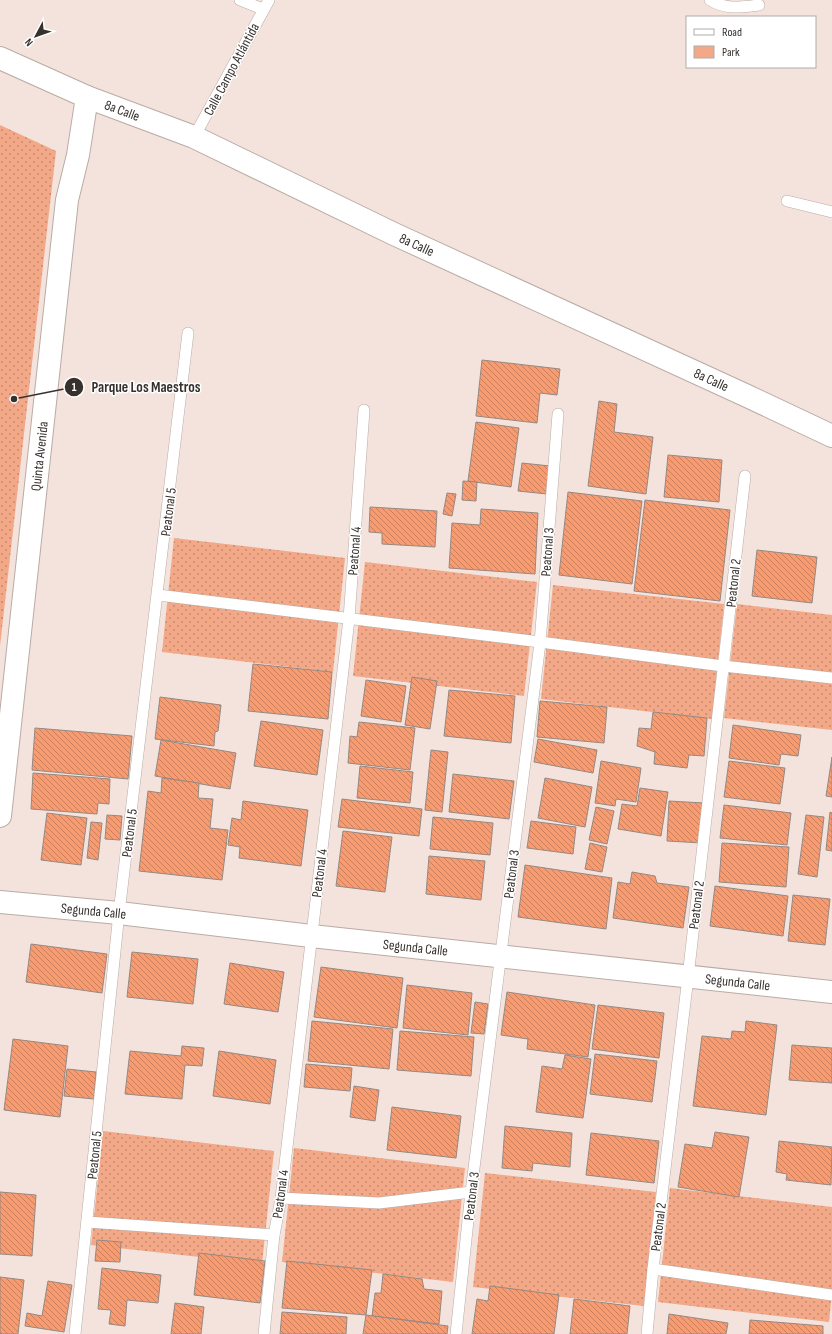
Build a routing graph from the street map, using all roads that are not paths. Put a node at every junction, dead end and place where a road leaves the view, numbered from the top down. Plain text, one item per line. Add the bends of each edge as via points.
1 (240, 0) edge
2 (710, 0) edge
3 (759, 4) dead end
4 (266, 5) edge
5 (0, 58) edge
6 (87, 97) junction
7 (194, 138) junction
8 (787, 200) dead end
9 (832, 212) edge
10 (188, 333) dead end
11 (364, 410) dead end
12 (558, 414) dead end
13 (832, 436) edge
14 (745, 476) dead end
15 (158, 595) junction
16 (349, 618) junction
17 (540, 642) junction
18 (723, 666) junction
19 (832, 678) edge
20 (0, 816) edge
21 (0, 902) edge
22 (119, 913) junction
23 (311, 936) junction
24 (501, 956) junction
25 (688, 977) junction
26 (832, 992) edge
27 (471, 1192) junction
28 (281, 1198) junction
29 (87, 1222) junction
30 (274, 1235) junction
31 (653, 1269) junction
32 (832, 1295) edge
33 (75, 1334) edge
34 (264, 1334) edge
35 (456, 1334) edge
36 (647, 1334) edge

1 - 4 lane
2 - 3 lane via 736,8
4 - 7 lane, Calle Campo Atlántida
5 - 6 street, 8a Calle
6 - 7 street, 8a Calle
6 - 20 street, Quinta Avenida via 78,155 67,200
7 - 13 street, 8a Calle via 394,234
8 - 9 lane
10 - 15 lane, Peatonal 5
11 - 16 lane, Peatonal 4
12 - 17 lane, Peatonal 3
14 - 18 lane, Peatonal 2
15 - 16 lane
15 - 22 lane, Peatonal 5
16 - 17 lane
16 - 23 lane, Peatonal 4
17 - 18 lane
17 - 24 lane, Peatonal 3
18 - 19 lane
18 - 25 lane, Peatonal 2
21 - 22 street, Segunda Calle
22 - 23 street, Segunda Calle
22 - 29 lane, Peatonal 5
23 - 24 street, Segunda Calle
23 - 28 lane, Peatonal 4
24 - 25 street, Segunda Calle
24 - 27 lane, Peatonal 3
25 - 26 street, Segunda Calle
25 - 31 lane, Peatonal 2
27 - 28 lane via 378,1203
27 - 35 lane, Peatonal 3
28 - 30 lane, Peatonal 4
29 - 30 lane
29 - 33 lane, Peatonal 5
30 - 34 lane, Peatonal 4
31 - 32 lane
31 - 36 lane, Peatonal 2

